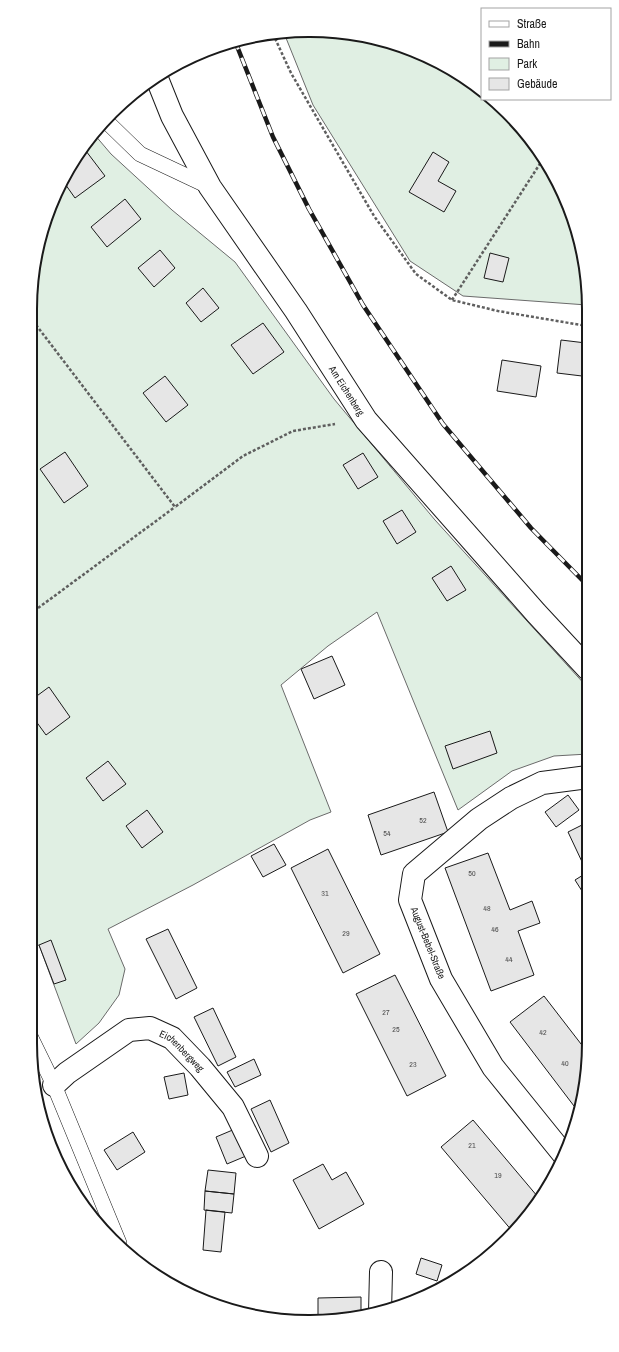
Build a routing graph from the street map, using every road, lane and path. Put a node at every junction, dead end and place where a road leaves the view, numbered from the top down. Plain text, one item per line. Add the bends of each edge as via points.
1 (275, 39) edge
2 (159, 83) edge
3 (110, 125) edge
4 (540, 164) edge
5 (210, 187) junction
6 (452, 300) junction
7 (582, 325) edge
8 (37, 326) edge
9 (366, 420) junction
10 (175, 507) junction
11 (37, 609) edge
12 (582, 662) edge
13 (582, 778) edge
14 (38, 1051) edge
15 (54, 1085) junction
16 (560, 1150) edge
17 (257, 1156) dead end
18 (115, 1232) edge
19 (381, 1272) dead end
20 (380, 1306) edge

1 - 6 path via 291,73 374,216 416,274
2 - 5 street, Am Eichenberg via 172,116
3 - 5 lane via 140,154
4 - 6 path
5 - 9 street, Am Eichenberg via 296,311
6 - 7 path via 498,311
8 - 10 path
9 - 10 path via 293,431 243,456
9 - 12 street, Am Eichenberg
10 - 11 path
13 - 16 street, August-Bebel-Straße via 542,783 511,798 479,819 414,874 410,900 442,979 493,1067
14 - 15 lane
15 - 17 street, Eichenbergweg via 129,1030 150,1028 172,1038 200,1067 233,1107
15 - 18 lane
19 - 20 street

